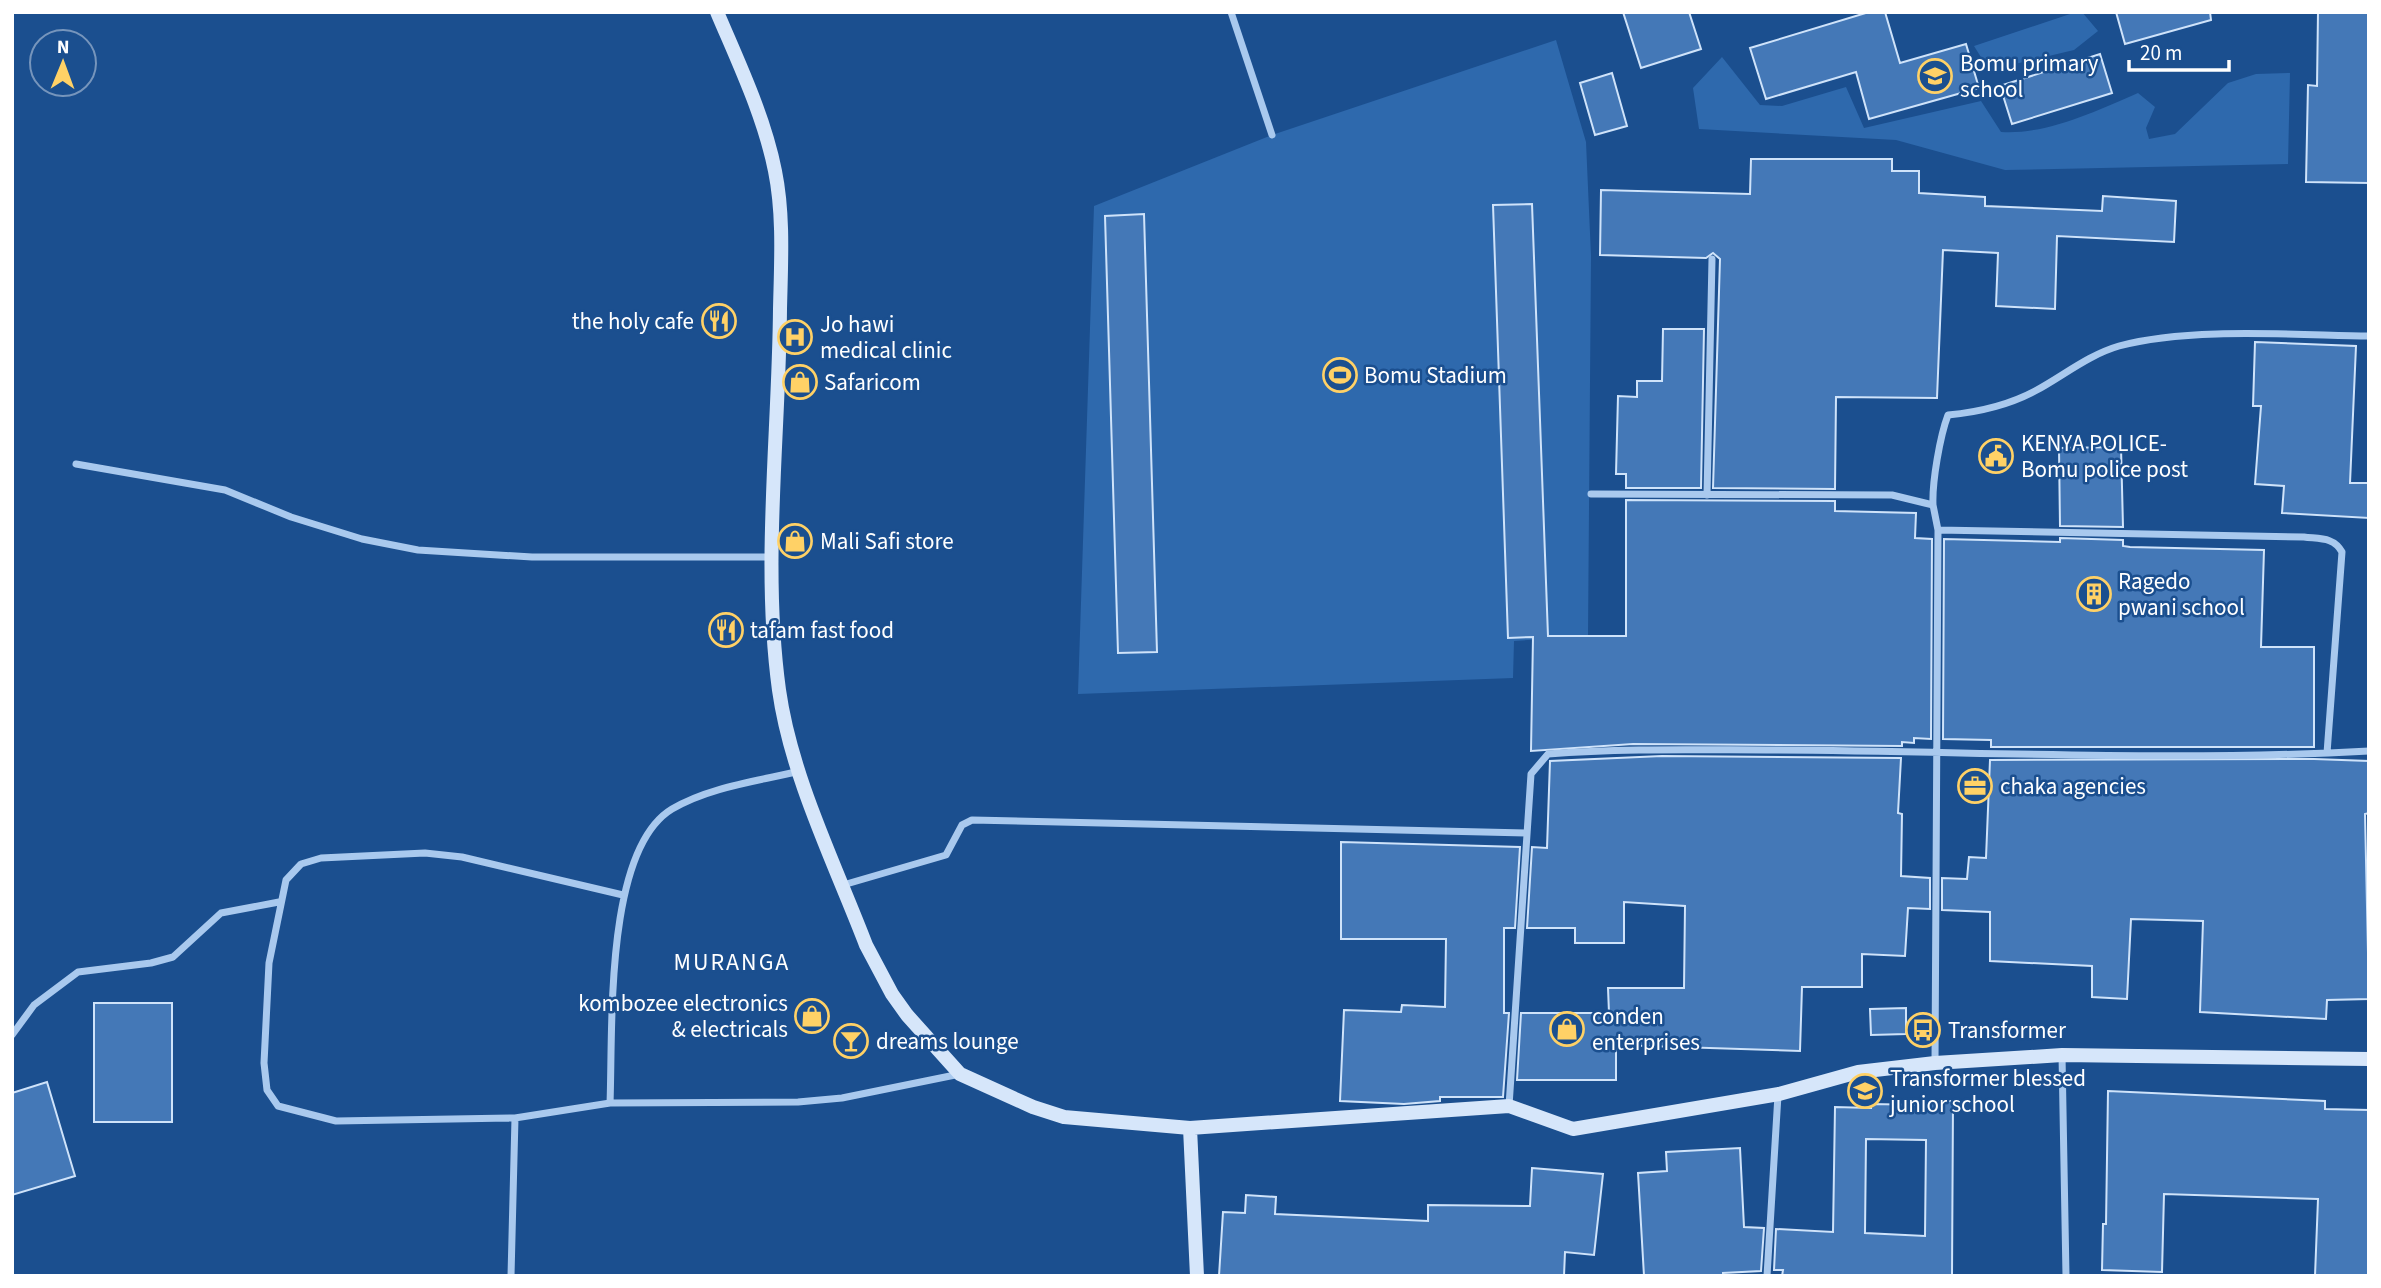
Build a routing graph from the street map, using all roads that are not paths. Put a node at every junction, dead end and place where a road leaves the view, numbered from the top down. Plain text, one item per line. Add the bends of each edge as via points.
1 (717, 12) edge
2 (1231, 12) edge
3 (1272, 135) dead end
4 (1712, 260) dead end
5 (2369, 336) edge
6 (76, 464) dead end
7 (1591, 494) dead end
8 (1707, 495) junction
9 (1933, 505) junction
10 (1938, 530) junction
11 (774, 557) junction
12 (1936, 751) junction
13 (2369, 751) edge
14 (2327, 753) junction
15 (800, 771) junction
16 (1527, 833) junction
17 (844, 885) junction
18 (623, 895) junction
19 (279, 902) junction
20 (12, 1035) edge
21 (2062, 1055) junction
22 (2369, 1059) edge
23 (1935, 1063) junction
24 (960, 1074) junction
25 (1779, 1094) junction
26 (610, 1103) junction
27 (1509, 1106) junction
28 (514, 1118) junction
29 (1190, 1128) junction
30 (511, 1276) edge
31 (1197, 1276) edge
32 (1767, 1276) edge
33 (2066, 1276) edge

1 - 11 street via 753,100 775,173 780,279
2 - 3 street
4 - 8 street
5 - 9 street via 2198,336 2143,340 2094,355 2033,392 1983,412 1948,415 1932,487
6 - 11 street via 225,490 362,539 418,550 532,557
7 - 8 street
8 - 9 street via 1892,495
9 - 10 street
10 - 12 street
10 - 14 street via 2304,537 2337,544 2342,552
11 - 15 street via 779,691
12 - 14 street via 2162,756
12 - 16 street via 1608,750 1548,754 1531,774
12 - 23 street
13 - 14 street
15 - 17 street
15 - 18 street via 700,796 671,810 652,827
16 - 17 street via 972,820 962,825 946,855
16 - 27 street
17 - 24 street via 866,945 892,994
18 - 19 street via 462,857 425,853 321,858 301,864 286,880
18 - 26 street
19 - 20 street via 221,913 173,957 78,972 34,1005
19 - 28 street via 264,1063 267,1090 278,1106 337,1121
21 - 22 street
21 - 23 street
21 - 33 street
23 - 25 street via 1858,1072
24 - 26 street via 842,1098 798,1102
24 - 29 street via 1064,1117
25 - 27 street via 1573,1129
25 - 32 street
26 - 28 street
27 - 29 street
28 - 30 street
29 - 31 street

